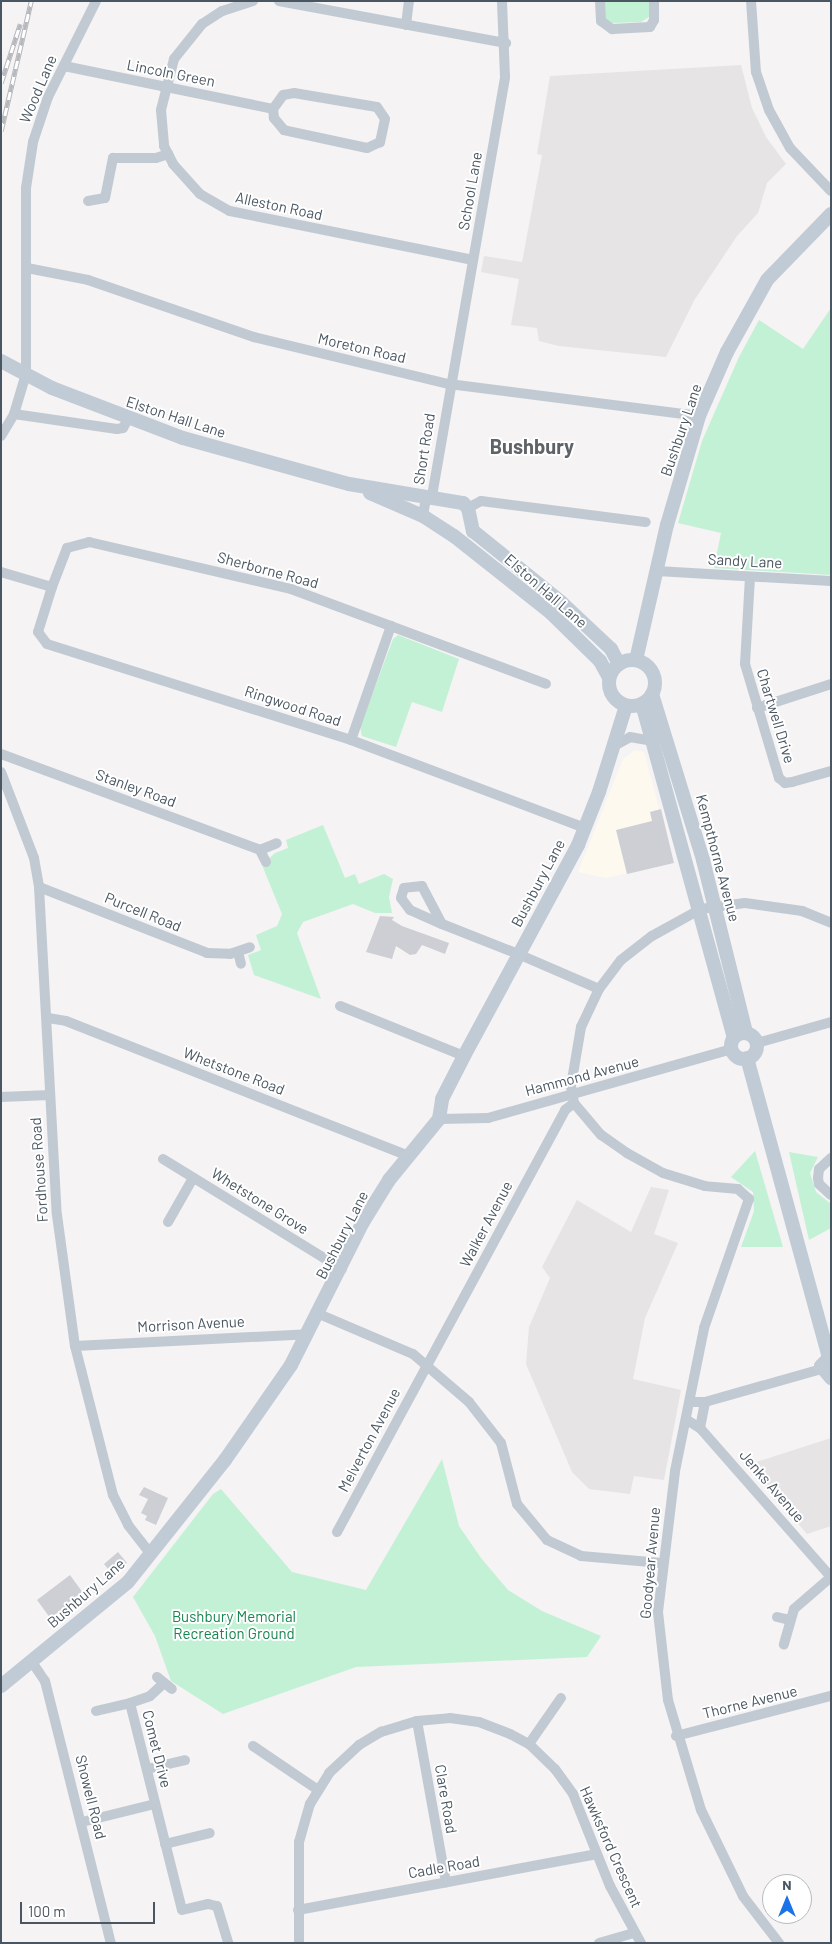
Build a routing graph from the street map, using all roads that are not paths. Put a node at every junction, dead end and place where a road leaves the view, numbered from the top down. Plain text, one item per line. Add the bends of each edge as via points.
1 (96, 1) edge
2 (278, 1) edge
3 (409, 1) edge
4 (502, 1) edge
5 (600, 1) edge
6 (654, 1) edge
7 (751, 1) edge
8 (247, 2) edge
9 (290, 2) edge
10 (406, 25) junction
11 (506, 43) junction
12 (64, 66) junction
13 (165, 88) junction
14 (273, 108) junction
15 (168, 154) junction
16 (831, 191) edge
17 (88, 201) dead end
18 (831, 214) edge
19 (473, 260) junction
20 (27, 268) junction
21 (1, 361) edge
22 (26, 374) junction
23 (449, 384) junction
24 (14, 414) junction
25 (699, 416) junction
26 (128, 419) junction
27 (1, 436) edge
28 (349, 484) junction
29 (432, 496) junction
30 (468, 508) junction
31 (423, 516) junction
32 (646, 522) dead end
33 (469, 523) junction
34 (454, 536) junction
35 (657, 571) junction
36 (1, 572) edge
37 (750, 577) junction
38 (831, 581) edge
39 (52, 587) junction
40 (391, 626) junction
41 (636, 660) junction
42 (620, 664) junction
43 (609, 677) junction
44 (546, 684) dead end
45 (831, 684) edge
46 (652, 694) junction
47 (642, 704) junction
48 (626, 706) junction
49 (757, 708) junction
50 (350, 740) junction
51 (652, 741) junction
52 (614, 746) junction
53 (1, 754) edge
54 (831, 771) edge
55 (1, 772) edge
56 (585, 828) junction
57 (278, 843) dead end
58 (260, 850) junction
59 (266, 862) dead end
60 (39, 887) junction
61 (708, 908) junction
62 (831, 923) edge
63 (442, 924) dead end
64 (250, 947) dead end
65 (238, 952) junction
66 (518, 954) junction
67 (241, 964) dead end
68 (599, 989) junction
69 (340, 1006) dead end
70 (48, 1018) junction
71 (831, 1022) edge
72 (737, 1040) junction
73 (757, 1044) junction
74 (464, 1056) junction
75 (747, 1058) junction
76 (50, 1095) junction
77 (1, 1097) edge
78 (573, 1099) junction
79 (439, 1119) junction
80 (409, 1156) junction
81 (831, 1158) edge
82 (163, 1159) dead end
83 (193, 1178) junction
84 (826, 1191) edge
85 (168, 1222) dead end
86 (342, 1270) junction
87 (319, 1314) junction
88 (308, 1334) junction
89 (75, 1346) junction
90 (830, 1357) edge
91 (427, 1363) junction
92 (826, 1374) edge
93 (690, 1402) junction
94 (705, 1402) junction
95 (687, 1420) junction
96 (700, 1428) junction
97 (337, 1532) dead end
98 (151, 1554) junction
99 (662, 1563) junction
100 (831, 1577) edge
101 (776, 1617) dead end
102 (790, 1620) junction
103 (784, 1645) dead end
104 (32, 1662) junction
105 (164, 1683) dead end
106 (1, 1686) edge
107 (831, 1696) edge
108 (561, 1698) dead end
109 (130, 1702) junction
110 (96, 1710) dead end
111 (417, 1721) junction
112 (676, 1736) junction
113 (529, 1744) junction
114 (253, 1746) dead end
115 (185, 1760) dead end
116 (147, 1769) junction
117 (318, 1790) junction
118 (155, 1804) junction
119 (82, 1822) junction
120 (210, 1833) dead end
121 (165, 1844) junction
122 (596, 1854) junction
123 (446, 1882) junction
124 (298, 1910) junction
125 (635, 1933) junction
126 (111, 1943) edge
127 (228, 1943) edge
128 (299, 1943) edge
129 (599, 1943) edge
130 (641, 1943) edge
131 (779, 1943) edge

1 - 12 street, Wood Lane
2 - 9 street
3 - 10 street
4 - 11 street, School Lane
5 - 6 street via 601,21 612,29 650,26 654,20
7 - 16 street via 756,72 768,110 790,148
8 - 13 street, Alleston Road via 202,24 184,43
9 - 10 street
10 - 11 street
11 - 19 street, School Lane via 505,77
12 - 13 street, Lincoln Green
12 - 20 street, Wood Lane via 42,111 29,161
13 - 14 street, Lincoln Green
13 - 15 street, Alleston Road via 160,131
14 - 14 street via 289,93 345,100 377,107 383,113 385,128 380,142 367,148 284,130 274,118
15 - 17 street via 156,158 114,158 105,198
15 - 19 street, Alleston Road via 200,194 230,211
18 - 25 street, Bushbury Lane via 767,280 727,352
19 - 23 street, School Lane
20 - 22 street, Wood Lane
20 - 23 street, Moreton Road via 88,280 254,337
21 - 22 street, Elston Hall Lane
22 - 24 street
22 - 26 street, Elston Hall Lane
23 - 25 street, Moreton Road
23 - 29 street, Short Road
24 - 26 street via 117,429 124,428
24 - 27 street
25 - 35 street, Bushbury Lane
26 - 28 street, Elston Hall Lane
28 - 29 street, Elston Hall Lane
28 - 31 street, Elston Hall Lane
29 - 30 street, Elston Hall Lane via 458,501
29 - 31 street, Short Road via 425,503
30 - 32 street via 481,501
30 - 33 street
31 - 34 street, Elston Hall Lane
33 - 34 street
33 - 42 street, Elston Hall Lane via 482,539 561,602 611,649
34 - 43 street, Elston Hall Lane via 551,613 600,661
35 - 37 street, Sandy Lane
35 - 41 street, Bushbury Lane
36 - 39 street
37 - 38 street, Sandy Lane
37 - 49 street, Chartwell Drive via 745,664
39 - 40 street, Sherborne Road via 67,548 89,542 269,583
39 - 50 street, Ringwood Road via 38,632 47,644
40 - 44 street, Sherborne Road
40 - 50 street
41 - 42 street
41 - 46 street via 652,673
42 - 43 street
43 - 48 street via 611,693
45 - 49 street
46 - 47 street
46 - 61 street, Kempthorne Avenue
47 - 48 street
47 - 51 street, Kempthorne Avenue
48 - 52 street, Bushbury Lane
49 - 54 street, Chartwell Drive via 781,781 792,782
50 - 56 street, Ringwood Road
51 - 52 street via 630,737
51 - 61 street, Kempthorne Avenue
52 - 56 street, Bushbury Lane
53 - 58 street, Stanley Road
55 - 60 street, Fordhouse Road via 34,858
56 - 66 street, Bushbury Lane
57 - 58 street
58 - 59 street
60 - 65 street, Purcell Road via 207,954
60 - 70 street, Fordhouse Road
61 - 62 street via 764,904 802,911
61 - 68 street via 636,947
61 - 72 street, Kempthorne Avenue
63 - 66 street
64 - 65 street, Purcell Road
65 - 67 street
66 - 68 street
66 - 74 street, Bushbury Lane
68 - 78 street via 581,1027
69 - 74 street
70 - 76 street, Fordhouse Road
70 - 80 street, Whetstone Road via 66,1021
71 - 73 street
72 - 73 street
72 - 75 street via 738,1057
72 - 78 street, Hammond Avenue
73 - 75 street via 754,1054
74 - 79 street, Bushbury Lane via 442,1099
75 - 90 street
76 - 77 street
76 - 89 street, Fordhouse Road via 63,1277
78 - 79 street, Hammond Avenue via 488,1118
78 - 91 street, Walker Avenue
78 - 93 street, Goodyear Avenue via 601,1135 644,1164 686,1180 738,1189 746,1195 748,1204 727,1254 704,1328
79 - 80 street, Bushbury Lane
80 - 86 street, Bushbury Lane via 363,1222
81 - 84 street via 819,1169
82 - 83 street, Whetstone Grove
83 - 85 street
83 - 86 street, Whetstone Grove
86 - 87 street, Bushbury Lane
87 - 88 street, Bushbury Lane
87 - 91 street
88 - 89 street, Morrison Avenue
88 - 98 street, Bushbury Lane via 261,1412
89 - 98 street, Fordhouse Road via 113,1495 128,1525
90 - 92 street
91 - 97 street, Melverton Avenue
91 - 99 street via 493,1429 508,1463 518,1504 547,1540 581,1556
92 - 94 street
93 - 94 street
93 - 95 street, Goodyear Avenue
94 - 96 street
95 - 96 street, Jenks Avenue
95 - 99 street, Goodyear Avenue via 675,1471
96 - 100 street, Jenks Avenue
98 - 104 street, Bushbury Lane via 128,1582
99 - 112 street, Goodyear Avenue via 658,1612 660,1640
100 - 102 street via 798,1605
101 - 102 street
102 - 103 street
104 - 106 street, Bushbury Lane
104 - 119 street, Showell Road via 45,1681
105 - 109 street, Comet Drive via 150,1696
107 - 112 street, Thorne Avenue
108 - 113 street
109 - 110 street, Comet Drive
109 - 116 street, Comet Drive
111 - 113 street, Hawksford Crescent via 450,1718 480,1722
111 - 117 street, Hawksford Crescent via 387,1730 359,1745 329,1773
111 - 123 street, Clare Road
112 - 131 street, Goodyear Avenue via 712,1840 743,1896
113 - 122 street, Hawksford Crescent via 555,1769 573,1794
114 - 117 street
115 - 116 street
116 - 118 street, Comet Drive
117 - 124 street, Hawksford Crescent via 299,1842
118 - 119 street, Comet Drive
118 - 121 street, Comet Drive
119 - 126 street, Showell Road
120 - 121 street
121 - 127 street, Comet Drive via 182,1910 217,1906
122 - 123 street, Cadle Road
122 - 125 street, Hawksford Crescent
123 - 124 street, Cadle Road
124 - 128 street, Hawksford Crescent
125 - 129 street
125 - 130 street, Hawksford Crescent

